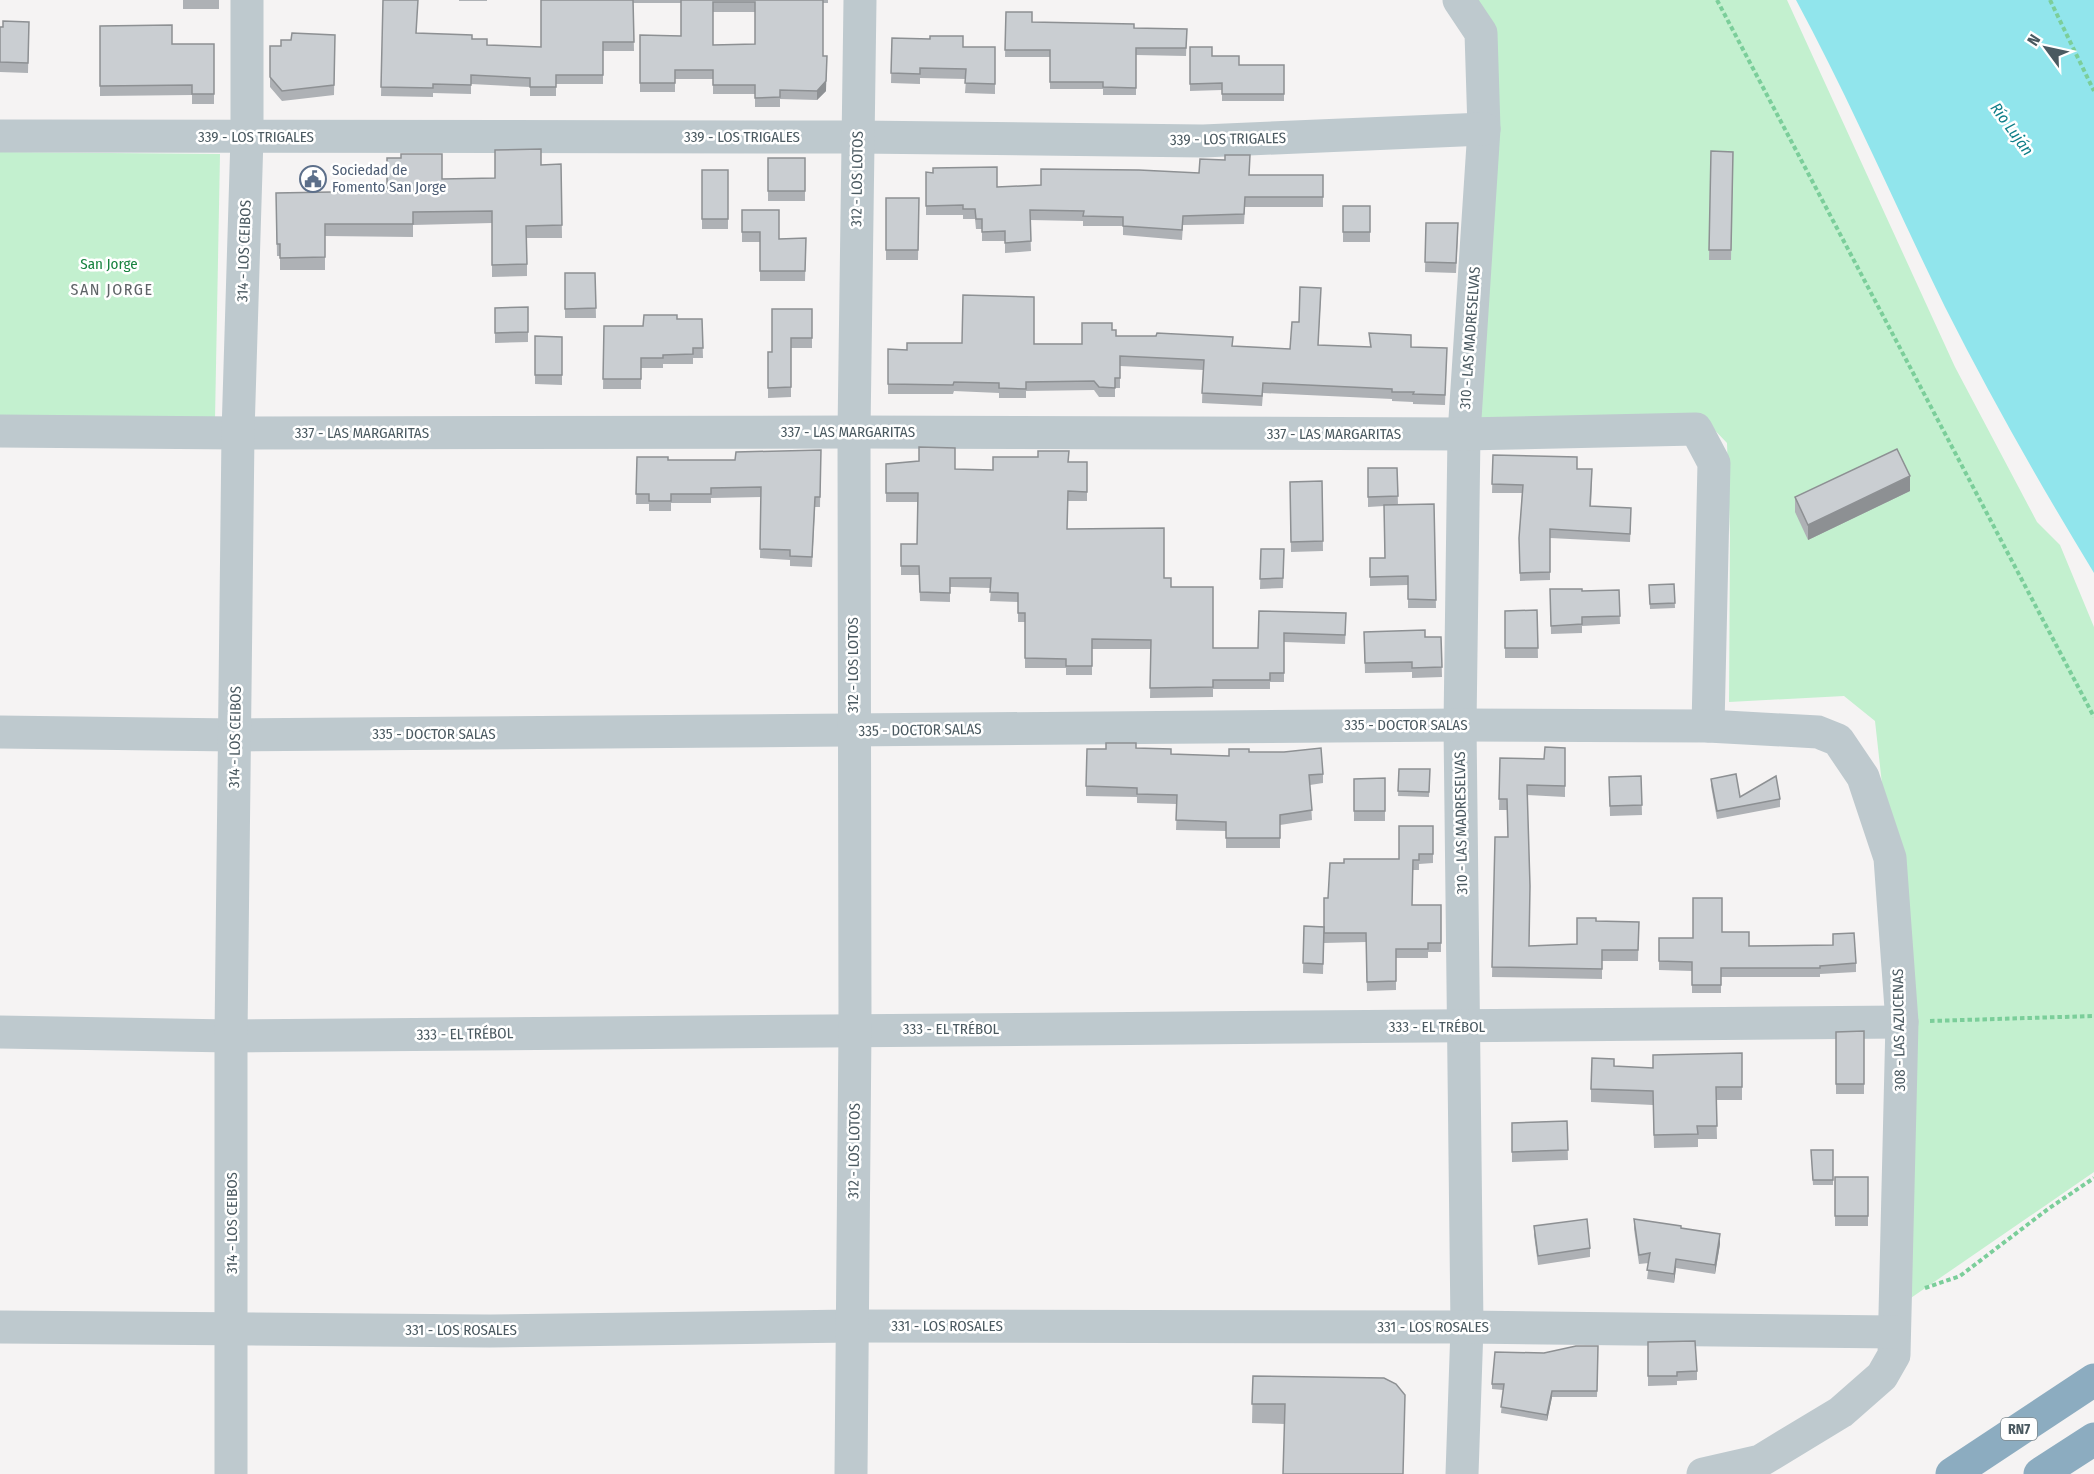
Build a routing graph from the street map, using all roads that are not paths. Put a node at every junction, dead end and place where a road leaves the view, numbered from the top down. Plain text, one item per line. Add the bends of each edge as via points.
1 (247, 0) edge
2 (860, 0) edge
3 (1459, 0) edge
4 (1484, 129) junction
5 (0, 136) edge
6 (247, 137) junction
7 (857, 137) junction
8 (0, 431) edge
9 (854, 432) junction
10 (238, 433) junction
11 (1464, 434) junction
12 (1460, 725) junction
13 (1708, 726) junction
14 (853, 731) junction
15 (0, 732) edge
16 (235, 735) junction
17 (1838, 740) joint
18 (1902, 1022) junction
19 (1462, 1027) junction
20 (855, 1029) junction
21 (0, 1032) edge
22 (231, 1036) junction
23 (852, 1326) junction
24 (0, 1327) edge
25 (1467, 1327) junction
26 (232, 1329) junction
27 (1894, 1332) junction
28 (2094, 1380) edge
29 (2094, 1438) edge
30 (231, 1474) edge
31 (851, 1474) edge
32 (1462, 1474) edge
33 (1703, 1474) edge
34 (1952, 1474) edge
35 (2040, 1474) edge

1 - 6 street, 314 - LOS CEIBOS
2 - 7 street, 312 - LOS LOTOS
3 - 4 street, 310 - LAS MADRESELVAS via 1481,33
4 - 7 street, 339 - LOS TRIGALES via 1203,141
4 - 11 street, 310 - LAS MADRESELVAS
5 - 6 street, 339 - LOS TRIGALES
6 - 7 street, 339 - LOS TRIGALES
6 - 10 street, 314 - LOS CEIBOS
7 - 9 street, 312 - LOS LOTOS
8 - 10 street, 337 - LAS MARGARITAS
9 - 10 street, 337 - LAS MARGARITAS
9 - 11 street, 337 - LAS MARGARITAS
9 - 14 street, 312 - LOS LOTOS
10 - 16 street, 314 - LOS CEIBOS
11 - 12 street, 310 - LAS MADRESELVAS
11 - 13 street, 337 - LAS MARGARITAS via 1696,429 1714,464
12 - 13 street, 335 - DOCTOR SALAS
12 - 14 street, 335 - DOCTOR SALAS
12 - 19 street, 310 - LAS MADRESELVAS
13 - 17 street, 335 - DOCTOR SALAS via 1818,732
14 - 16 street, 335 - DOCTOR SALAS
14 - 20 street, 312 - LOS LOTOS
15 - 16 street, 335 - DOCTOR SALAS
16 - 22 street, 314 - LOS CEIBOS
17 - 18 street, 308 - LAS AZUCENAS via 1863,777 1890,858
18 - 19 street, 333 - EL TRÉBOL
18 - 27 street, 308 - LAS AZUCENAS
19 - 20 street, 333 - EL TRÉBOL
19 - 25 street, 310 - LAS MADRESELVAS
20 - 22 street, 333 - EL TRÉBOL
20 - 23 street, 312 - LOS LOTOS
21 - 22 street, 333 - EL TRÉBOL
22 - 26 street, 314 - LOS CEIBOS
23 - 25 street, 331 - LOS ROSALES
23 - 26 street, 331 - LOS ROSALES via 490,1331
23 - 31 street, 312 - LOS LOTOS
24 - 26 street, 331 - LOS ROSALES
25 - 27 street, 331 - LOS ROSALES
25 - 32 street, 310 - LAS MADRESELVAS
26 - 30 street, 314 - LOS CEIBOS
27 - 33 street, 308 - LAS AZUCENAS via 1894,1355 1882,1376 1841,1412 1760,1461
28 - 34 highway, RN7
29 - 35 highway

